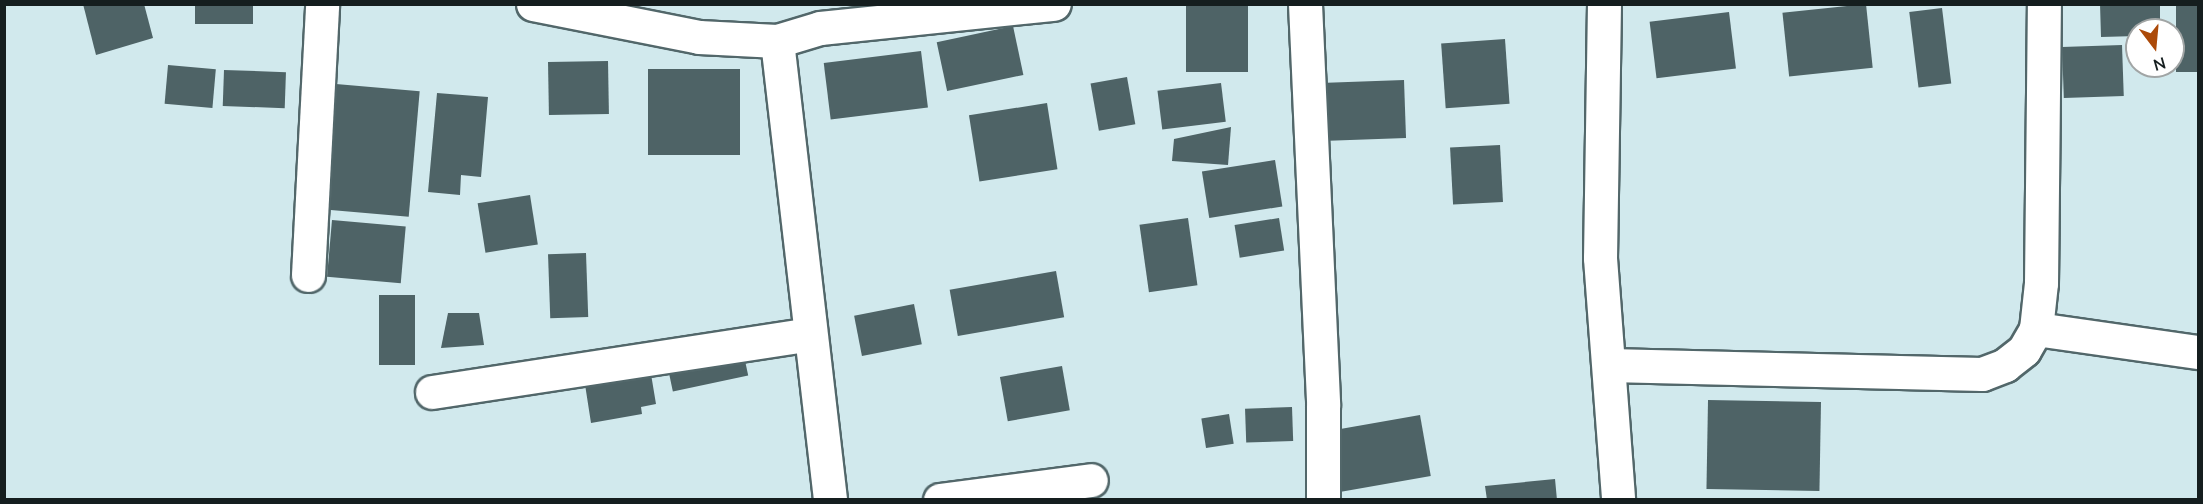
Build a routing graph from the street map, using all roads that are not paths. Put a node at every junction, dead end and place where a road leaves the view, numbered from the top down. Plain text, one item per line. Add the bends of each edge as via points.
1 (322, 4) edge
2 (533, 4) edge
3 (1054, 4) edge
4 (1305, 4) edge
5 (1604, 4) edge
6 (2044, 4) edge
7 (626, 15) edge
8 (777, 41) junction
9 (308, 275) dead end
10 (2036, 329) junction
11 (809, 334) junction
12 (2199, 352) edge
13 (1609, 365) junction
14 (432, 392) dead end
15 (1091, 480) dead end
16 (830, 500) edge
17 (940, 500) edge
18 (1323, 500) edge
19 (1618, 500) edge

1 - 9 street
2 - 7 street
3 - 8 street via 820,28
4 - 18 street via 1323,406
5 - 13 street via 1600,258
6 - 10 street via 2041,283
7 - 8 street via 699,37
8 - 11 street
10 - 12 street
10 - 13 street via 2024,350 2005,365 1982,374
11 - 14 street
11 - 16 street
13 - 19 street
15 - 17 street

